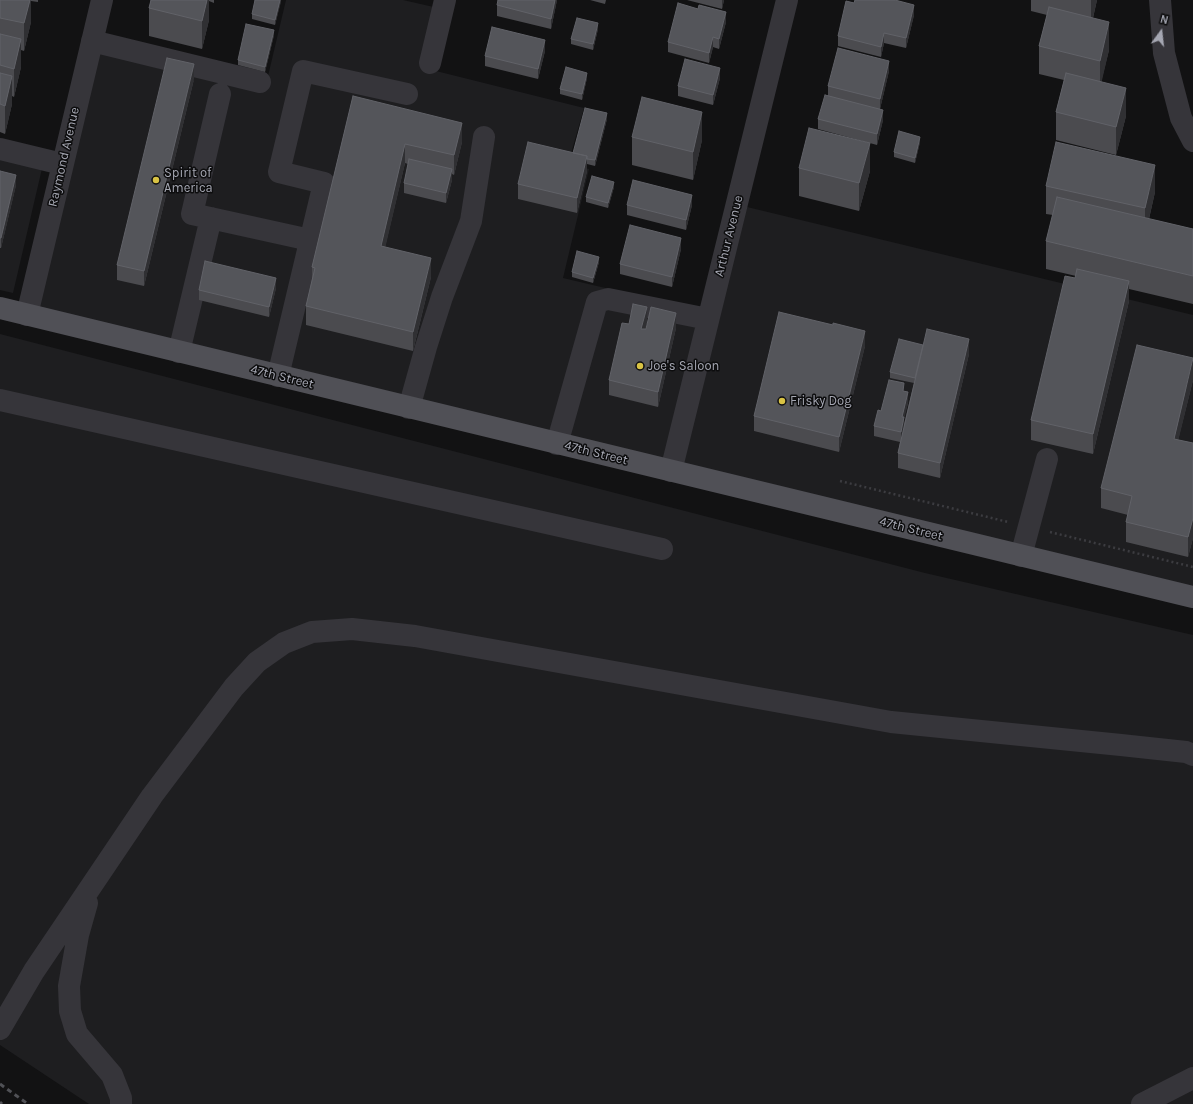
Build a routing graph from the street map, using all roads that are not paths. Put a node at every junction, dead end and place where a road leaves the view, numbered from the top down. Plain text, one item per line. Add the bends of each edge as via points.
1 (102, 0) edge
2 (445, 0) edge
3 (787, 0) edge
4 (1160, 0) edge
5 (92, 41) junction
6 (430, 63) dead end
7 (260, 82) dead end
8 (220, 94) dead end
9 (407, 94) dead end
10 (484, 137) dead end
11 (1193, 141) edge
12 (0, 149) edge
13 (62, 164) junction
14 (211, 218) junction
15 (310, 240) junction
16 (0, 308) edge
17 (27, 315) junction
18 (708, 319) junction
19 (179, 352) junction
20 (278, 376) junction
21 (0, 400) edge
22 (409, 408) junction
23 (557, 444) junction
24 (1047, 459) dead end
25 (671, 471) junction
26 (662, 549) dead end
27 (1021, 556) junction
28 (1193, 597) edge
29 (1193, 755) edge
30 (92, 885) junction
31 (0, 1029) edge
32 (1193, 1078) edge
33 (122, 1104) edge
34 (1142, 1104) edge

1 - 5 street, Raymond Avenue
2 - 6 street
3 - 18 street, Arthur Avenue
4 - 11 street via 1164,54 1181,118
5 - 7 street
5 - 13 street, Raymond Avenue
8 - 14 street via 192,214
9 - 15 street via 303,71 279,172 324,183
10 - 22 street via 471,221 442,297
12 - 13 street
13 - 17 street, Raymond Avenue
14 - 15 street
14 - 19 street
15 - 20 street
16 - 17 main road, 47th Street
17 - 19 main road, 47th Street
18 - 23 street via 608,299 597,302
18 - 25 street, Arthur Avenue
19 - 20 main road, 47th Street
20 - 22 main road, 47th Street
21 - 26 street
22 - 23 main road, 47th Street
23 - 25 main road, 47th Street
24 - 27 street
25 - 27 main road, 47th Street
27 - 28 main road, 47th Street
29 - 30 street via 1186,752 892,722 415,636 352,629 312,632 284,643 257,662 234,687 152,796
30 - 31 street via 34,971
30 - 33 street via 78,935 69,986 70,1010 77,1034 112,1075
32 - 34 street

